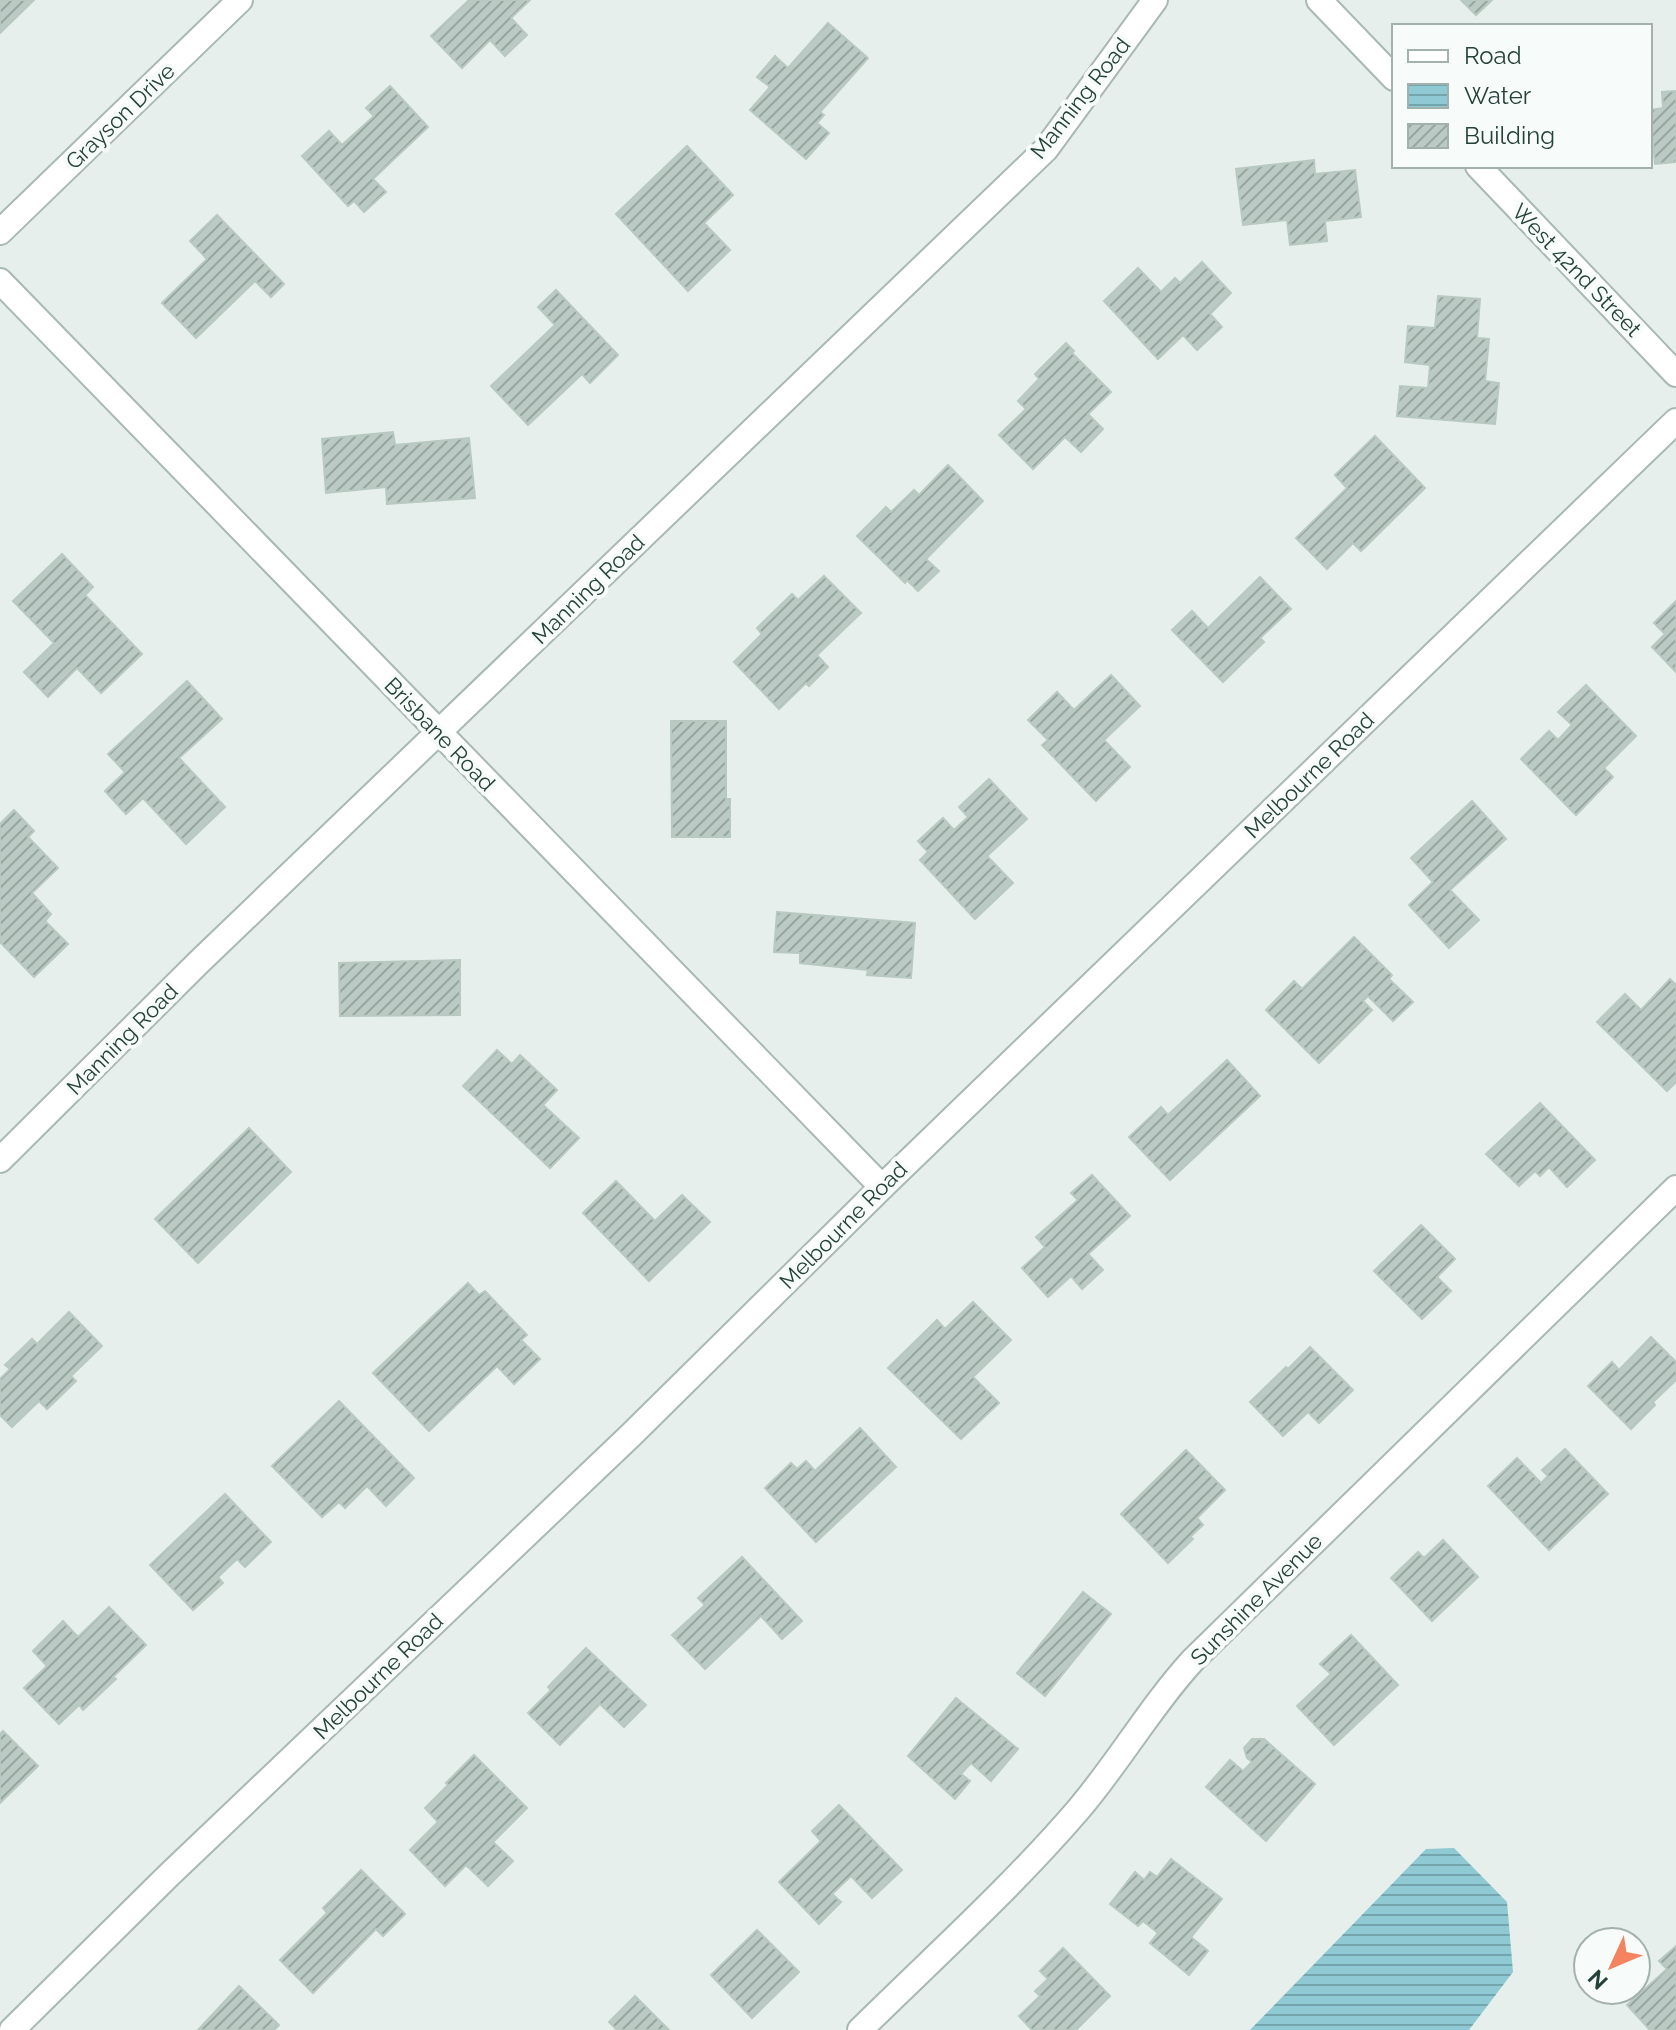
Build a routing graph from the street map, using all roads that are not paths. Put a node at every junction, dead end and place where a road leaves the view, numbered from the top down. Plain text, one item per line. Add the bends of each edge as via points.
1 (240, 0) edge
2 (1155, 0) edge
3 (1319, 0) edge
4 (1392, 76) edge
5 (1480, 168) edge
6 (0, 232) edge
7 (0, 281) edge
8 (1676, 374) edge
9 (1676, 421) edge
10 (439, 733) junction
11 (0, 1160) edge
12 (882, 1187) junction
13 (1676, 1188) edge
14 (12, 2030) edge
15 (860, 2030) edge

1 - 6 street, Grayson Drive
2 - 10 street, Manning Road via 1046,149
3 - 4 street
5 - 8 street, West 42nd Street
7 - 10 street, Brisbane Road
9 - 12 street, Melbourne Road
10 - 11 street, Manning Road
10 - 12 street, Brisbane Road
12 - 14 street, Melbourne Road
13 - 15 street, Sunshine Avenue via 1193,1660 1047,1846

